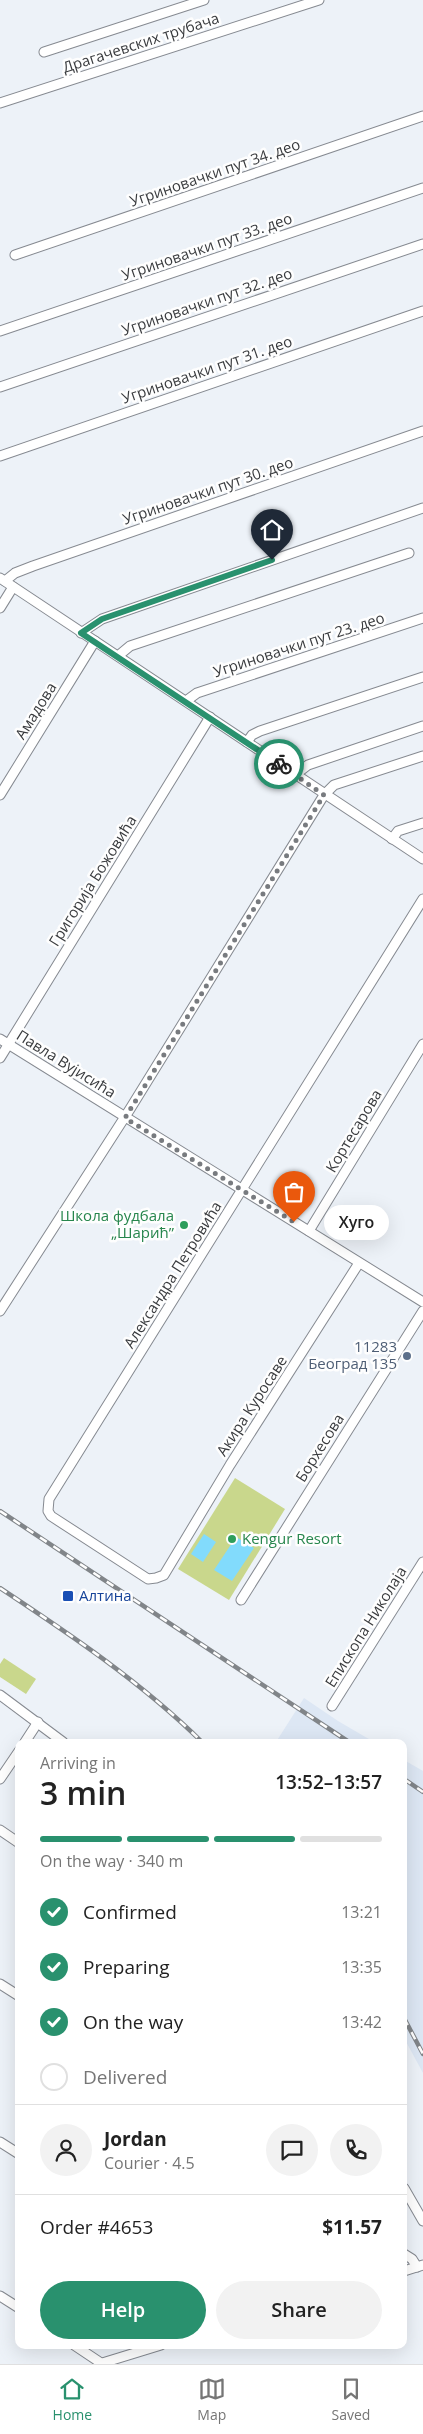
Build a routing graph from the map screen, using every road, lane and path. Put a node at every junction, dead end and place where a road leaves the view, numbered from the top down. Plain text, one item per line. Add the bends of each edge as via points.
1 (204, 0) edge
2 (319, 0) edge
3 (44, 52) dead end
4 (0, 102) edge
5 (423, 116) edge
6 (423, 188) edge
7 (423, 244) edge
8 (15, 255) dead end
9 (423, 311) edge
10 (0, 331) edge
11 (0, 387) edge
12 (423, 431) edge
13 (0, 456) edge
14 (423, 508) edge
15 (409, 553) dead end
16 (2, 580) edge
17 (13, 587) junction
18 (0, 608) edge
19 (423, 618) edge
20 (81, 633) junction
21 (95, 641) junction
22 (118, 656) junction
23 (423, 677) edge
24 (186, 701) junction
25 (210, 718) junction
26 (423, 726) edge
27 (247, 742) junction
28 (423, 756) edge
29 (295, 775) junction
30 (0, 794) edge
31 (324, 795) junction
32 (423, 823) edge
33 (392, 839) junction
34 (423, 859) edge
35 (423, 899) edge
36 (0, 1039) edge
37 (8, 1044) junction
38 (423, 1044) edge
39 (0, 1058) edge
40 (125, 1118) junction
41 (242, 1190) junction
42 (309, 1231) junction
43 (359, 1263) junction
44 (423, 1302) edge
45 (423, 1311) edge
46 (0, 1312) edge
47 (423, 1562) edge
48 (170, 1564) joint
49 (241, 1600) dead end
50 (0, 1695) edge
51 (332, 1706) dead end
52 (38, 1722) junction
53 (27, 1739) edge
54 (59, 1739) edge
55 (15, 1757) edge
56 (0, 1779) edge
57 (0, 1830) edge
58 (15, 1840) edge
59 (0, 1984) edge
60 (15, 1993) edge
61 (0, 2142) edge
62 (15, 2151) edge
63 (407, 2193) edge
64 (423, 2221) edge
65 (407, 2256) edge
66 (420, 2266) edge
67 (407, 2270) edge
68 (0, 2296) edge
69 (15, 2305) edge
70 (79, 2349) edge
71 (148, 2349) edge
72 (100, 2364) edge

1 - 3 street
2 - 4 street, Драгачевских трубача
5 - 8 street, Угриновачки пут 34. део
6 - 10 street, Угриновачки пут 33. део
7 - 11 street, Угриновачки пут 32. део
9 - 13 street, Угриновачки пут 31. део
12 - 16 street, Угриновачки пут 30. део via 33,566
14 - 20 street via 119,613 92,624
15 - 22 street via 130,646
16 - 17 street
17 - 18 street
17 - 20 street
19 - 24 street, Угриновачки пут 23. део via 197,693
20 - 21 street
21 - 22 street
21 - 30 street, Амадова
22 - 24 street
23 - 27 street via 255,733
24 - 25 street
25 - 27 street
25 - 37 street, Григорија Божовића
26 - 29 street via 308,765
27 - 29 street
28 - 31 street via 334,785
29 - 31 street
31 - 33 street
31 - 40 street
32 - 33 street via 398,832
33 - 34 street
35 - 41 street, Александра Петровића
36 - 37 street, Павла Вујисића
37 - 39 street, Григорија Божовића
37 - 40 street, Павла Вујисића
38 - 42 street, Кортесарова
40 - 41 street, Павла Вујисића
40 - 46 street
41 - 42 street, Павла Вујисића
41 - 48 street, Александра Петровића via 48,1505 48,1511 57,1520 148,1579 164,1575
42 - 43 street, Павла Вујисића
43 - 44 street, Павла Вујисића
43 - 48 street, Акира Куросаве
45 - 49 street, Борхесова
47 - 51 street, Епископа Николаја
50 - 52 street
52 - 53 street
52 - 54 street
55 - 56 street
57 - 58 street
59 - 60 street
61 - 62 street
63 - 64 street
65 - 66 street
66 - 67 street
68 - 69 street
70 - 72 street
71 - 72 street

